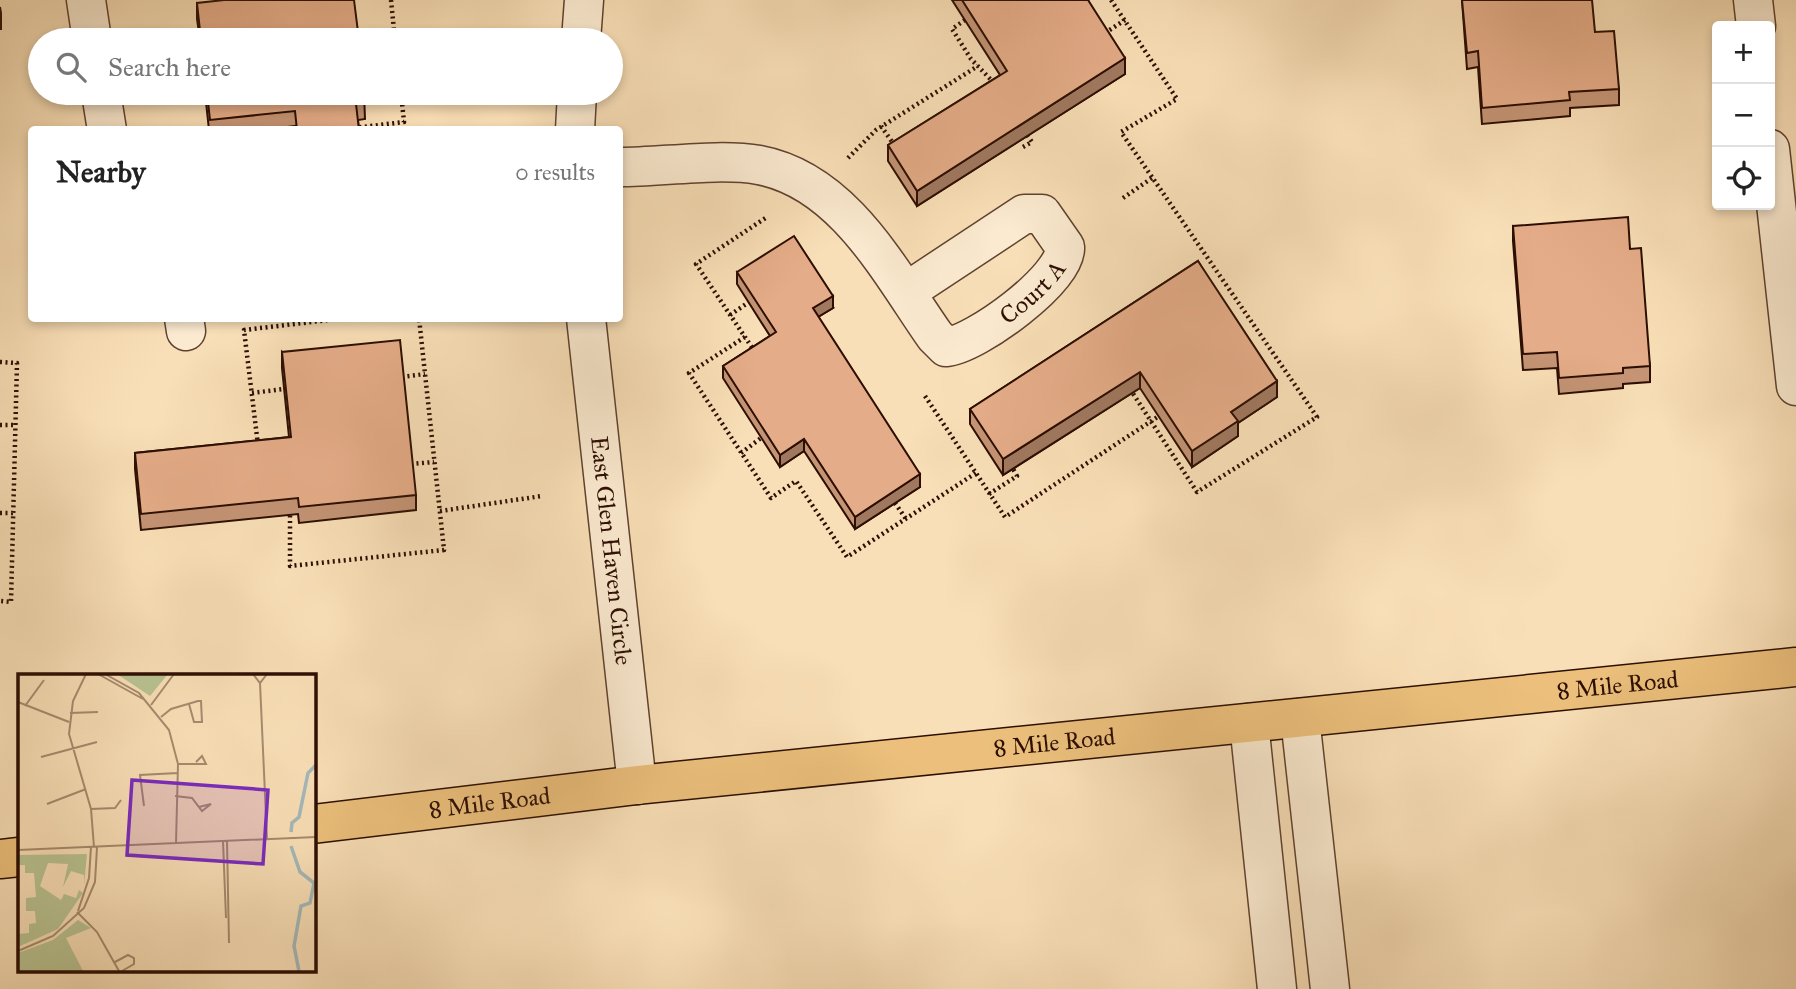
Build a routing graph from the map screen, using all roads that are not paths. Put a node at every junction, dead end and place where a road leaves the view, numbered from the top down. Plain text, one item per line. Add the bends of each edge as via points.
1 (86, 0) edge
2 (584, 0) edge
3 (1753, 0) edge
4 (1755, 21) edge
5 (91, 28) edge
6 (582, 28) edge
7 (103, 105) edge
8 (576, 105) edge
9 (106, 126) edge
10 (575, 126) edge
11 (623, 167) edge
12 (1775, 195) edge
13 (906, 292) dead end
14 (586, 322) edge
15 (1796, 387) edge
16 (1796, 667) edge
17 (1300, 718) junction
18 (1249, 723) junction
19 (637, 785) junction
20 (315, 824) edge
21 (18, 857) edge
22 (0, 859) edge
23 (1277, 989) edge
24 (1330, 989) edge

1 - 5 street
2 - 6 street
3 - 4 street
7 - 9 street
8 - 10 street
11 - 13 street via 758,165 781,172 828,198 861,232
12 - 15 street
14 - 19 street, East Glen Haven Circle
16 - 17 main road, 8 Mile Road
17 - 18 main road, 8 Mile Road
17 - 24 street
18 - 19 main road, 8 Mile Road
18 - 23 street
19 - 20 main road, 8 Mile Road
21 - 22 main road

